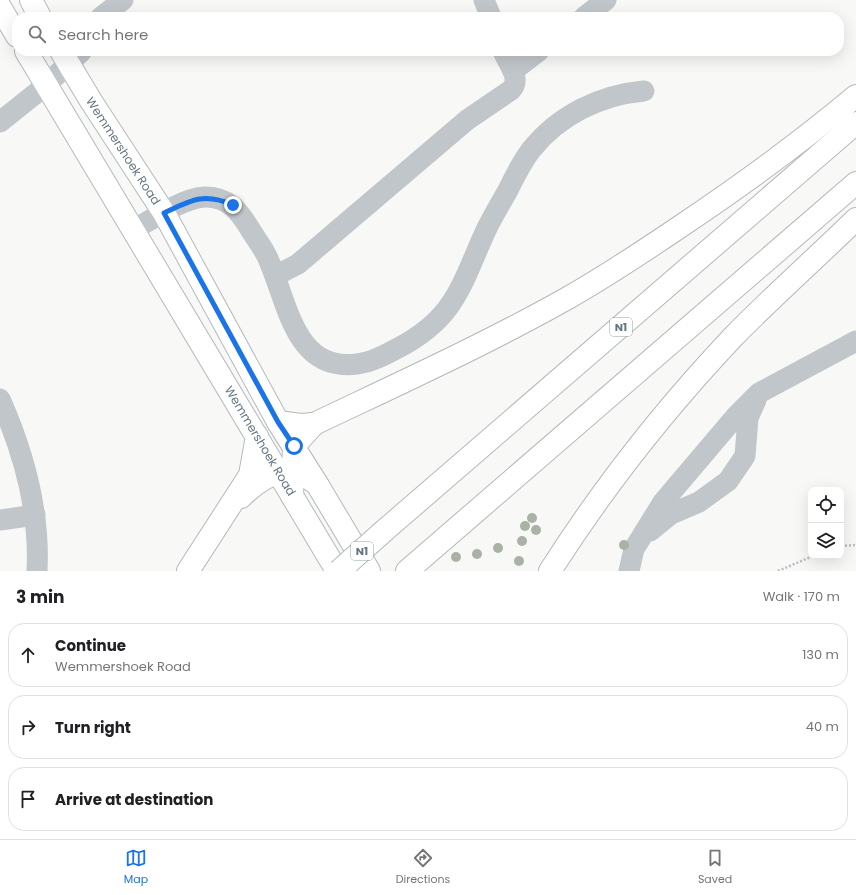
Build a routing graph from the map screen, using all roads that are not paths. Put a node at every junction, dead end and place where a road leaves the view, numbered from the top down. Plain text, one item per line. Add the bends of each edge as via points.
1 (31, 0) edge
2 (123, 0) edge
3 (484, 0) edge
4 (606, 0) edge
5 (0, 7) edge
6 (37, 12) edge
7 (107, 12) edge
8 (489, 12) edge
9 (590, 12) edge
10 (12, 27) edge
11 (29, 56) edge
12 (70, 56) edge
13 (71, 56) edge
14 (505, 56) edge
15 (532, 56) edge
16 (512, 71) junction
17 (45, 86) junction
18 (644, 91) dead end
19 (856, 96) edge
20 (0, 122) edge
21 (856, 123) edge
22 (856, 184) edge
23 (164, 213) junction
24 (856, 220) edge
25 (133, 230) junction
26 (275, 276) junction
27 (856, 341) edge
28 (759, 393) junction
29 (0, 399) edge
30 (278, 422) junction
31 (314, 424) junction
32 (257, 436) junction
33 (294, 446) junction
34 (286, 472) junction
35 (317, 484) junction
36 (233, 505) junction
37 (35, 515) junction
38 (0, 520) edge
39 (640, 539) junction
40 (410, 569) edge
41 (37, 571) edge
42 (188, 571) edge
43 (338, 571) edge
44 (369, 571) edge
45 (550, 571) edge
46 (629, 571) edge

1 - 6 main road
2 - 7 street
3 - 8 street
4 - 9 street
5 - 10 main road
11 - 17 main road, Wemmershoek Road
12 - 17 street
13 - 23 main road, Wemmershoek Road via 90,101
14 - 16 street
15 - 16 street
16 - 26 street via 516,83 511,90 467,120 298,264
17 - 20 street
17 - 25 main road, Wemmershoek Road
18 - 26 street via 614,95 586,106 561,122 538,143 524,161 487,227 459,293 443,315 428,330 376,359 346,366 318,358 303,342 297,331
19 - 31 main road via 740,185 644,251 567,298 474,347
21 - 43 main road, N1, bridge
22 - 40 main road
23 - 25 street
23 - 26 street via 202,197 214,198 233,205 269,259
23 - 30 main road, Wemmershoek Road
24 - 45 main road via 779,292 706,367 651,431
25 - 32 main road, Wemmershoek Road
27 - 28 street
28 - 39 street via 736,416 663,502
28 - 39 street via 748,418 745,456 728,481 699,502 671,514
29 - 37 street via 24,466
30 - 31 main road
30 - 33 main road, Wemmershoek Road
31 - 33 main road
32 - 34 main road, Wemmershoek Road
32 - 36 main road via 250,475
33 - 34 main road
33 - 35 main road, Wemmershoek Road
34 - 35 main road via 303,475
34 - 36 main road via 257,483
34 - 43 main road, Wemmershoek Road via 292,496
35 - 44 main road, Wemmershoek Road
36 - 42 main road
37 - 38 street
37 - 41 street
39 - 46 street via 634,549

